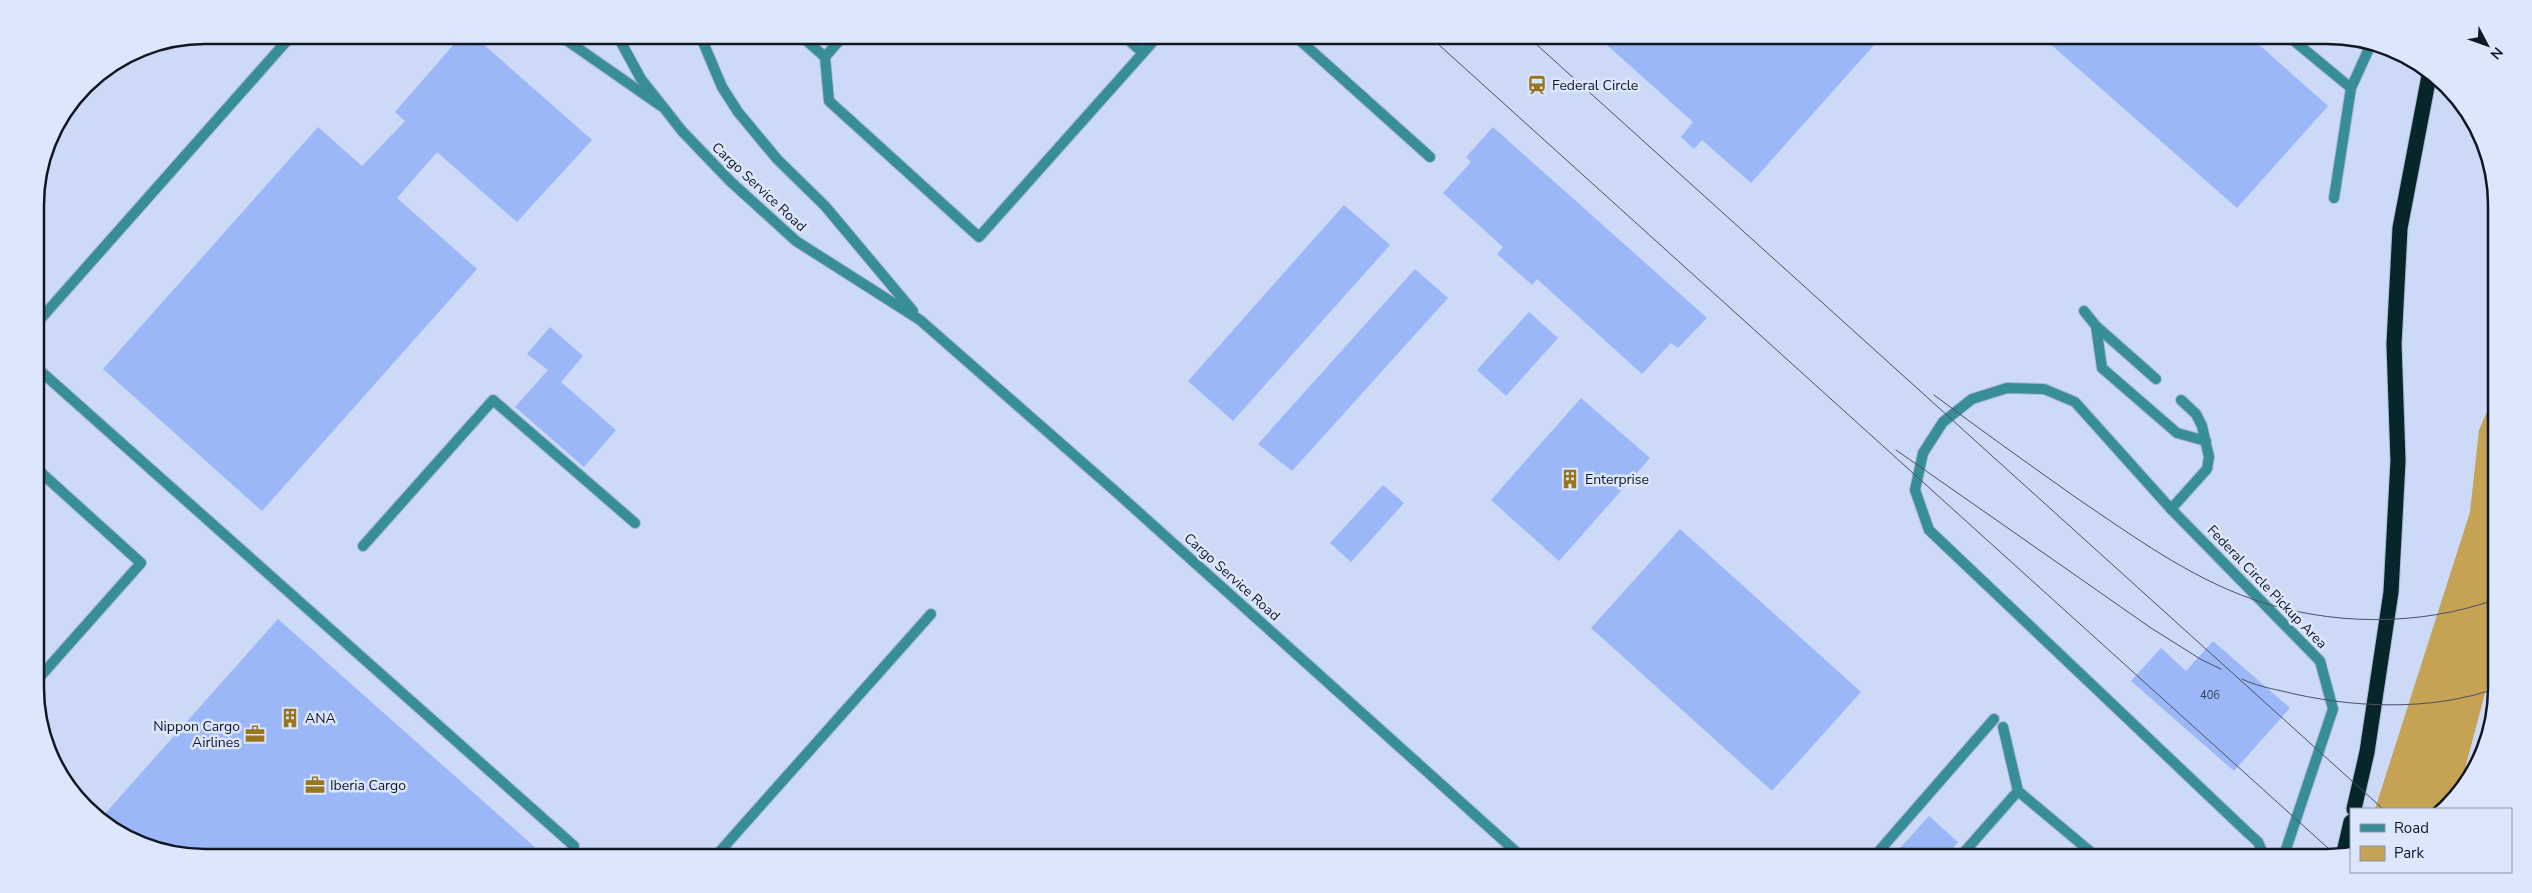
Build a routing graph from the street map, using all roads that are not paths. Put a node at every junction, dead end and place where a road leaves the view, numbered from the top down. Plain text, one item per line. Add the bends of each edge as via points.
1 (284, 44) edge
2 (573, 44) edge
3 (622, 44) edge
4 (704, 44) edge
5 (811, 44) edge
6 (837, 44) edge
7 (1133, 44) edge
8 (1150, 44) edge
9 (1304, 44) edge
10 (2298, 44) edge
11 (2369, 49) edge
12 (1143, 53) junction
13 (826, 57) junction
14 (2428, 80) edge
15 (2351, 88) junction
16 (664, 108) junction
17 (1430, 157) dead end
18 (2334, 198) dead end
19 (2084, 311) dead end
20 (44, 315) edge
21 (920, 320) junction
22 (2096, 326) junction
23 (44, 374) edge
24 (2156, 379) dead end
25 (2181, 400) dead end
26 (2206, 441) junction
27 (44, 475) edge
28 (2171, 509) junction
29 (635, 522) dead end
30 (363, 546) dead end
31 (932, 614) dead end
32 (44, 672) edge
33 (1994, 719) dead end
34 (2003, 727) dead end
35 (2018, 791) junction
36 (2354, 808) edge
37 (2350, 826) edge
38 (574, 846) dead end
39 (2345, 848) edge
40 (722, 849) edge
41 (1513, 849) edge
42 (1881, 849) edge
43 (1967, 849) edge
44 (2087, 849) edge
45 (2261, 849) edge
46 (2286, 849) edge

1 - 20 street
2 - 16 street
3 - 16 street, Cargo Service Road via 641,78
4 - 21 street, Cargo Service Road via 722,88 738,112 777,159 825,206
5 - 13 street
6 - 13 street
7 - 12 street
8 - 12 street
9 - 17 street
10 - 15 street
11 - 15 street
12 - 13 street via 980,237 829,102
14 - 36 highway via 2400,228 2394,344 2398,461 2391,592 2367,752
15 - 18 street
16 - 21 street, Cargo Service Road via 704,155 796,241
19 - 22 street
21 - 41 street, Cargo Service Road
22 - 24 street
22 - 26 street via 2102,368 2178,433
23 - 38 street
25 - 26 street via 2196,414
26 - 28 street via 2207,468
27 - 32 street via 141,562
28 - 45 street, Federal Circle Pickup Area via 2075,402 2044,388 2007,388 1972,399 1943,422 1923,454 1915,490 1929,530 2258,842
28 - 46 street, Federal Circle Pickup Area via 2320,661 2333,709
29 - 30 street via 493,400
31 - 40 street
33 - 42 street
34 - 35 street
35 - 43 street
35 - 44 street
37 - 39 highway

